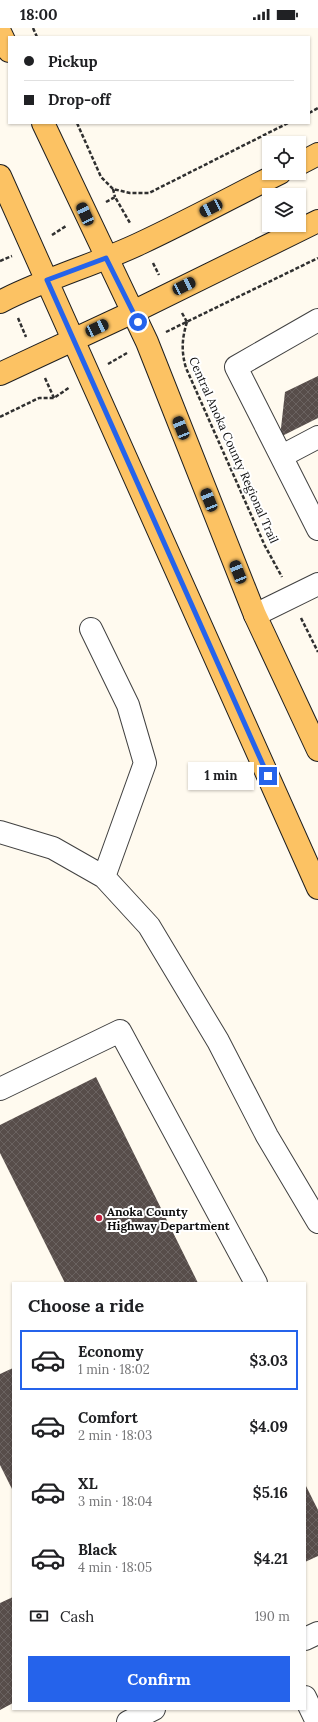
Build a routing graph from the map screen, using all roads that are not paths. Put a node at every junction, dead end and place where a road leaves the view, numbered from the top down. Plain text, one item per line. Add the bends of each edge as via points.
1 (0, 32) edge
2 (8, 49) edge
3 (42, 124) edge
4 (318, 154) edge
5 (306, 160) edge
6 (0, 176) edge
7 (266, 180) edge
8 (318, 221) edge
9 (106, 258) junction
10 (47, 280) junction
11 (0, 302) edge
12 (133, 312) junction
13 (318, 320) edge
14 (74, 339) junction
15 (0, 374) edge
16 (318, 437) edge
17 (282, 456) junction
18 (318, 529) edge
19 (318, 584) edge
20 (255, 615) junction
21 (91, 629) dead end
22 (318, 750) edge
23 (0, 832) edge
24 (104, 877) junction
25 (318, 888) edge
26 (0, 1089) edge
27 (318, 1222) edge
28 (255, 1282) edge
29 (318, 1633) edge
30 (306, 1639) edge
31 (306, 1699) edge
32 (152, 1710) edge
33 (128, 1722) edge
34 (317, 1722) edge

1 - 2 main road
3 - 9 main road
4 - 5 main road
6 - 10 main road
7 - 9 main road via 148,240
8 - 12 main road
9 - 10 main road
9 - 12 main road
10 - 11 main road
10 - 14 main road
12 - 14 main road
12 - 20 main road
13 - 17 lane via 236,367
14 - 15 main road
14 - 25 main road
16 - 17 lane
17 - 18 lane
19 - 20 lane
20 - 22 main road
21 - 24 lane via 128,705 145,763
23 - 24 lane via 54,848
24 - 27 lane via 150,926 218,1041 267,1136
26 - 28 lane via 120,1031
29 - 30 lane
31 - 34 lane
32 - 33 lane

